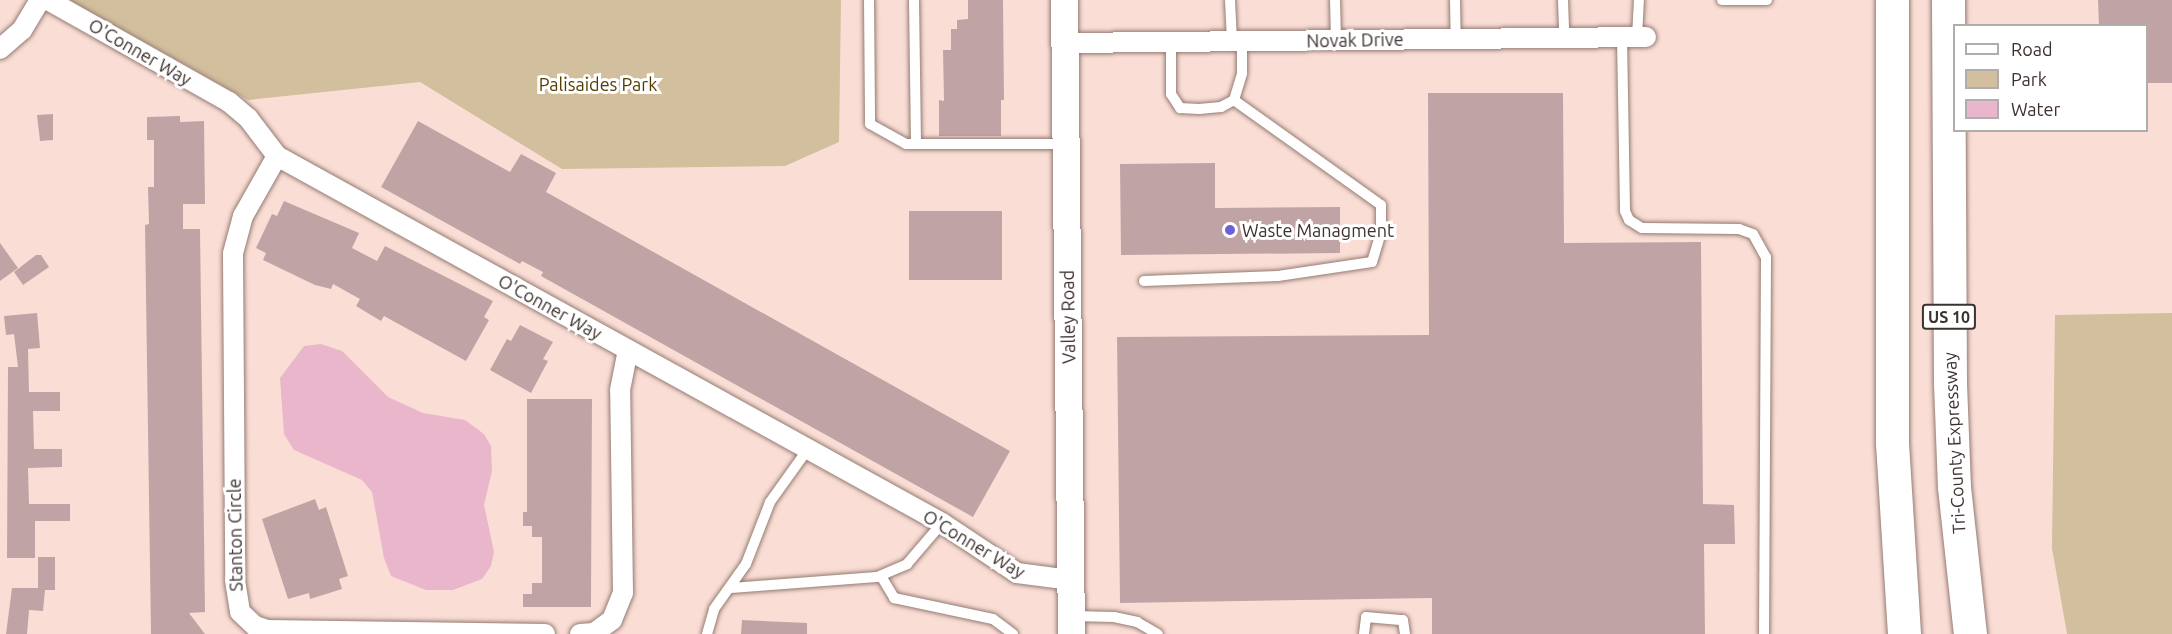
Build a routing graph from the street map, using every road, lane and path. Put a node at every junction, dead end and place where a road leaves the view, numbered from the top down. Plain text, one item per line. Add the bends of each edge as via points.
1 (40, 0) edge
2 (48, 0) edge
3 (869, 0) edge
4 (914, 0) edge
5 (1064, 0) edge
6 (1230, 0) edge
7 (1335, 0) edge
8 (1455, 0) edge
9 (1563, 0) edge
10 (1639, 0) edge
11 (1722, 0) edge
12 (1767, 0) edge
13 (1892, 0) edge
14 (1948, 0) edge
15 (1635, 37) junction
16 (1564, 38) junction
17 (1456, 39) junction
18 (1336, 40) junction
19 (1237, 41) junction
20 (1171, 42) junction
21 (1065, 43) junction
22 (0, 49) edge
23 (1234, 100) junction
24 (916, 144) junction
25 (1066, 144) junction
26 (278, 156) junction
27 (1144, 281) dead end
28 (628, 350) junction
29 (808, 449) junction
30 (942, 523) junction
31 (881, 576) junction
32 (1070, 580) junction
33 (731, 588) junction
34 (1071, 625) edge
35 (545, 634) edge
36 (580, 634) edge
37 (707, 634) edge
38 (1013, 634) edge
39 (1158, 634) edge
40 (1364, 634) edge
41 (1405, 634) edge
42 (1764, 634) edge
43 (1904, 634) edge
44 (1970, 634) edge

1 - 22 street via 22,30
2 - 26 street, O'Conner Way via 229,102 248,118
3 - 24 lane via 870,124 906,144
4 - 24 lane
5 - 21 main road, Valley Road
6 - 19 lane
7 - 18 lane
8 - 17 lane
9 - 16 lane
10 - 15 lane
11 - 12 lane
13 - 43 highway via 1892,443
14 - 44 highway, Tri-County Expressway / US 10 via 1950,383 1954,487
15 - 16 street, Novak Drive
15 - 42 lane via 1625,211 1629,220 1642,228 1739,229 1753,234 1766,257
16 - 17 street, Novak Drive
17 - 18 street, Novak Drive
18 - 19 street, Novak Drive
19 - 20 street, Novak Drive
19 - 23 lane via 1242,72
20 - 21 street, Novak Drive
20 - 23 lane via 1171,94 1180,108 1221,107
21 - 25 main road, Valley Road
23 - 27 lane via 1381,205 1380,232 1372,262 1278,276
24 - 25 lane
25 - 32 main road, Valley Road
26 - 28 street, O'Conner Way
26 - 35 street, Stanton Circle via 243,216 234,254 235,580 240,612 255,626 267,630
28 - 29 street, O'Conner Way
28 - 36 street via 620,390 623,593 612,620 594,633
29 - 30 street, O'Conner Way
29 - 33 lane via 770,502 746,564
30 - 31 lane via 907,564
30 - 32 street, O'Conner Way via 1017,573
31 - 33 lane via 830,584
31 - 38 lane via 894,598 993,619
32 - 34 main road, Valley Road
33 - 37 lane via 714,609
34 - 39 lane via 1114,616 1137,622
40 - 41 lane via 1366,617 1403,620

